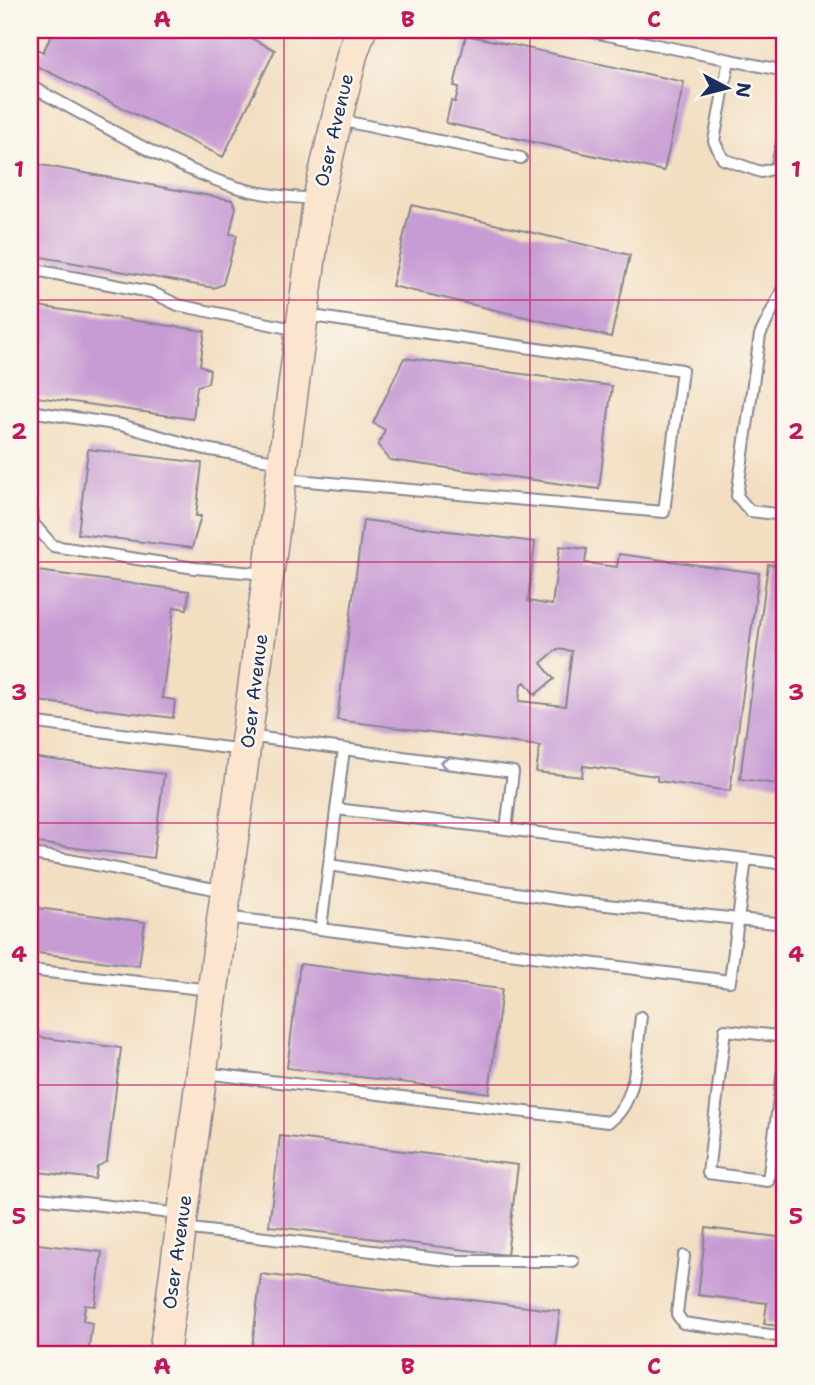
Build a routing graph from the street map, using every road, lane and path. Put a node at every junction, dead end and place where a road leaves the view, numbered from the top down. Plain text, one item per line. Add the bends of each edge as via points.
1 (361, 30) edge
2 (583, 30) edge
3 (729, 60) junction
4 (785, 71) edge
5 (30, 86) edge
6 (337, 119) junction
7 (785, 131) edge
8 (521, 158) dead end
9 (318, 200) junction
10 (30, 269) edge
11 (785, 284) edge
12 (302, 323) junction
13 (30, 411) edge
14 (283, 471) junction
15 (30, 497) edge
16 (785, 515) edge
17 (269, 575) junction
18 (30, 722) edge
19 (247, 743) junction
20 (344, 749) junction
21 (336, 809) junction
22 (506, 829) junction
23 (30, 854) edge
24 (746, 859) junction
25 (785, 864) edge
26 (329, 865) junction
27 (226, 904) junction
28 (738, 918) junction
29 (785, 924) edge
30 (321, 927) junction
31 (30, 970) edge
32 (214, 990) junction
33 (641, 1017) dead end
34 (785, 1037) edge
35 (785, 1054) edge
36 (202, 1072) junction
37 (30, 1196) edge
38 (181, 1221) junction
39 (684, 1255) dead end
40 (573, 1261) dead end
41 (785, 1337) edge
42 (163, 1355) edge

1 - 6 street, Oser Avenue
2 - 3 lane
3 - 4 lane
3 - 7 lane via 715,141 723,159 761,172 776,169
5 - 9 lane via 184,166 237,187
6 - 8 lane
6 - 9 street, Oser Avenue
9 - 12 street, Oser Avenue
10 - 12 lane via 151,292 191,308
11 - 16 lane via 760,335 737,496 750,511
12 - 14 street, Oser Avenue
12 - 14 lane via 682,370 664,512
13 - 14 lane via 121,425
14 - 17 street, Oser Avenue
15 - 17 lane via 32,522 53,546
17 - 19 street, Oser Avenue
18 - 19 lane
19 - 20 lane
19 - 27 street, Oser Avenue
20 - 21 lane
22 -> 20 lane via 513,772
21 - 22 lane
21 - 26 lane
22 - 24 lane
23 - 27 lane via 145,876
24 - 25 lane
24 - 28 lane
26 - 28 lane via 569,901
26 - 30 lane
27 - 30 lane
27 - 32 street, Oser Avenue
28 - 29 lane
28 - 30 lane via 730,981
31 - 32 lane
32 - 36 street, Oser Avenue
33 - 36 lane via 630,1093 620,1115 608,1122
34 - 35 lane via 724,1030 708,1173 768,1181
36 - 38 street, Oser Avenue
37 - 38 lane
38 - 40 lane via 456,1261
38 - 42 street, Oser Avenue
39 - 41 lane via 677,1314 683,1323

